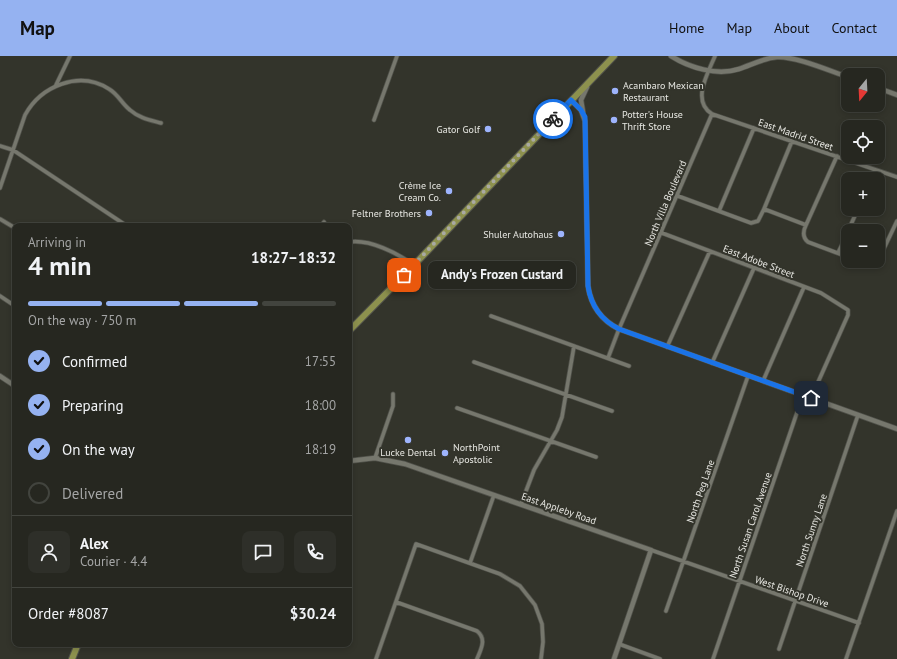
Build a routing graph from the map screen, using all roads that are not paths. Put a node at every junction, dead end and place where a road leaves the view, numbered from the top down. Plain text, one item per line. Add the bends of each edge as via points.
1 (70, 56) edge
2 (397, 56) edge
3 (614, 56) edge
4 (671, 56) edge
5 (715, 56) edge
6 (709, 70) junction
7 (841, 75) edge
8 (589, 82) junction
9 (56, 85) junction
10 (885, 90) edge
11 (897, 94) edge
12 (571, 100) junction
13 (583, 114) junction
14 (712, 114) junction
15 (374, 120) dead end
16 (161, 123) dead end
17 (754, 128) junction
18 (792, 141) junction
19 (0, 146) edge
20 (13, 150) junction
21 (837, 156) junction
22 (875, 170) joint
23 (897, 177) edge
24 (0, 188) edge
25 (678, 196) junction
26 (764, 209) junction
27 (719, 211) junction
28 (0, 218) edge
29 (897, 221) edge
30 (122, 223) edge
31 (806, 225) junction
32 (12, 226) edge
33 (662, 233) junction
34 (352, 242) edge
35 (841, 247) edge
36 (885, 248) edge
37 (710, 252) junction
38 (838, 254) junction
39 (841, 255) edge
40 (414, 265) junction
41 (754, 268) junction
42 (804, 287) junction
43 (0, 296) edge
44 (12, 304) edge
45 (491, 316) dead end
46 (352, 328) edge
47 (619, 329) junction
48 (574, 346) junction
49 (667, 347) junction
50 (608, 358) junction
51 (474, 362) dead end
52 (712, 363) junction
53 (629, 366) dead end
54 (0, 376) edge
55 (748, 376) junction
56 (763, 381) junction
57 (12, 384) edge
58 (393, 394) dead end
59 (566, 395) junction
60 (803, 396) junction
61 (811, 398) junction
62 (457, 408) dead end
63 (612, 411) dead end
64 (858, 415) junction
65 (897, 429) edge
66 (550, 441) junction
67 (596, 457) dead end
68 (375, 458) junction
69 (352, 461) edge
70 (494, 495) junction
71 (521, 504) junction
72 (897, 511) edge
73 (651, 550) junction
74 (684, 561) junction
75 (470, 563) junction
76 (740, 581) junction
77 (795, 600) junction
78 (396, 602) junction
79 (666, 611) dead end
80 (859, 623) junction
81 (619, 644) junction
82 (77, 647) edge
83 (779, 649) dead end
84 (72, 659) edge
85 (376, 659) edge
86 (477, 659) edge
87 (541, 659) edge
88 (614, 659) edge
89 (660, 659) edge
90 (713, 659) edge
91 (846, 659) edge

1 - 9 street
2 - 15 street
3 - 8 main road
4 - 6 street via 688,65
5 - 6 street
6 - 7 street via 723,72 782,57
6 - 14 street via 701,97 706,109
8 - 12 main road
8 - 13 street via 581,100
9 - 16 street via 74,81 100,85 117,95 136,115
9 - 20 street via 29,108
10 - 11 street
12 - 13 street
12 - 40 main road
13 - 47 street via 588,292 598,312
14 - 17 street, East Madrid Street
14 - 25 street, North Villa Boulevard
17 - 18 street, East Madrid Street
17 - 27 street
18 - 21 street, East Madrid Street
18 - 26 street
19 - 20 street
20 - 24 street
20 - 30 street
21 - 22 street, East Madrid Street
21 - 31 street
22 - 23 street, East Madrid Street
25 - 27 street
25 - 33 street, North Villa Boulevard
26 - 27 street via 758,220 751,223
26 - 31 street
28 - 32 street
29 - 36 street
31 - 38 street via 803,233 805,240
33 - 37 street, East Adobe Street
33 - 47 street, North Villa Boulevard
34 - 40 street via 367,242
35 - 38 street
37 - 41 street, East Adobe Street
37 - 49 street
38 - 39 street
40 - 46 main road
41 - 42 street, East Adobe Street
41 - 52 street
42 - 56 street
42 - 61 street, East Adobe Street via 826,296 848,310
43 - 44 street
45 - 48 street
47 - 49 street
47 - 50 street, North Villa Boulevard
48 - 50 street
48 - 59 street
49 - 52 street
50 - 53 street
51 - 59 street
52 - 55 street
54 - 57 street
55 - 56 street
55 - 74 street, North Peg Lane
56 - 60 street
58 - 68 street via 393,406
59 - 63 street
59 - 66 street via 560,423
60 - 61 street
60 - 76 street, North Susan Carol Avenue
61 - 64 street
62 - 66 street
64 - 65 street
64 - 77 street, North Sunny Lane
66 - 67 street
66 - 71 street via 534,470
68 - 69 street, East Appleby Road
68 - 70 street, East Appleby Road via 411,466
70 - 71 street, East Appleby Road
70 - 75 street
71 - 73 street, East Appleby Road
72 - 80 street
73 - 74 street, West Bishop Drive
73 - 81 street
74 - 76 street, West Bishop Drive
74 - 79 street, North Peg Lane
75 - 78 street via 416,544
75 - 87 street via 508,578 520,586 530,598 542,624
76 - 77 street, West Bishop Drive
76 - 90 street, North Susan Carol Avenue
77 - 80 street, West Bishop Drive
77 - 83 street, North Sunny Lane
78 - 85 street
78 - 86 street via 477,631 483,639
80 - 91 street
81 - 88 street
81 - 89 street
82 - 84 main road

